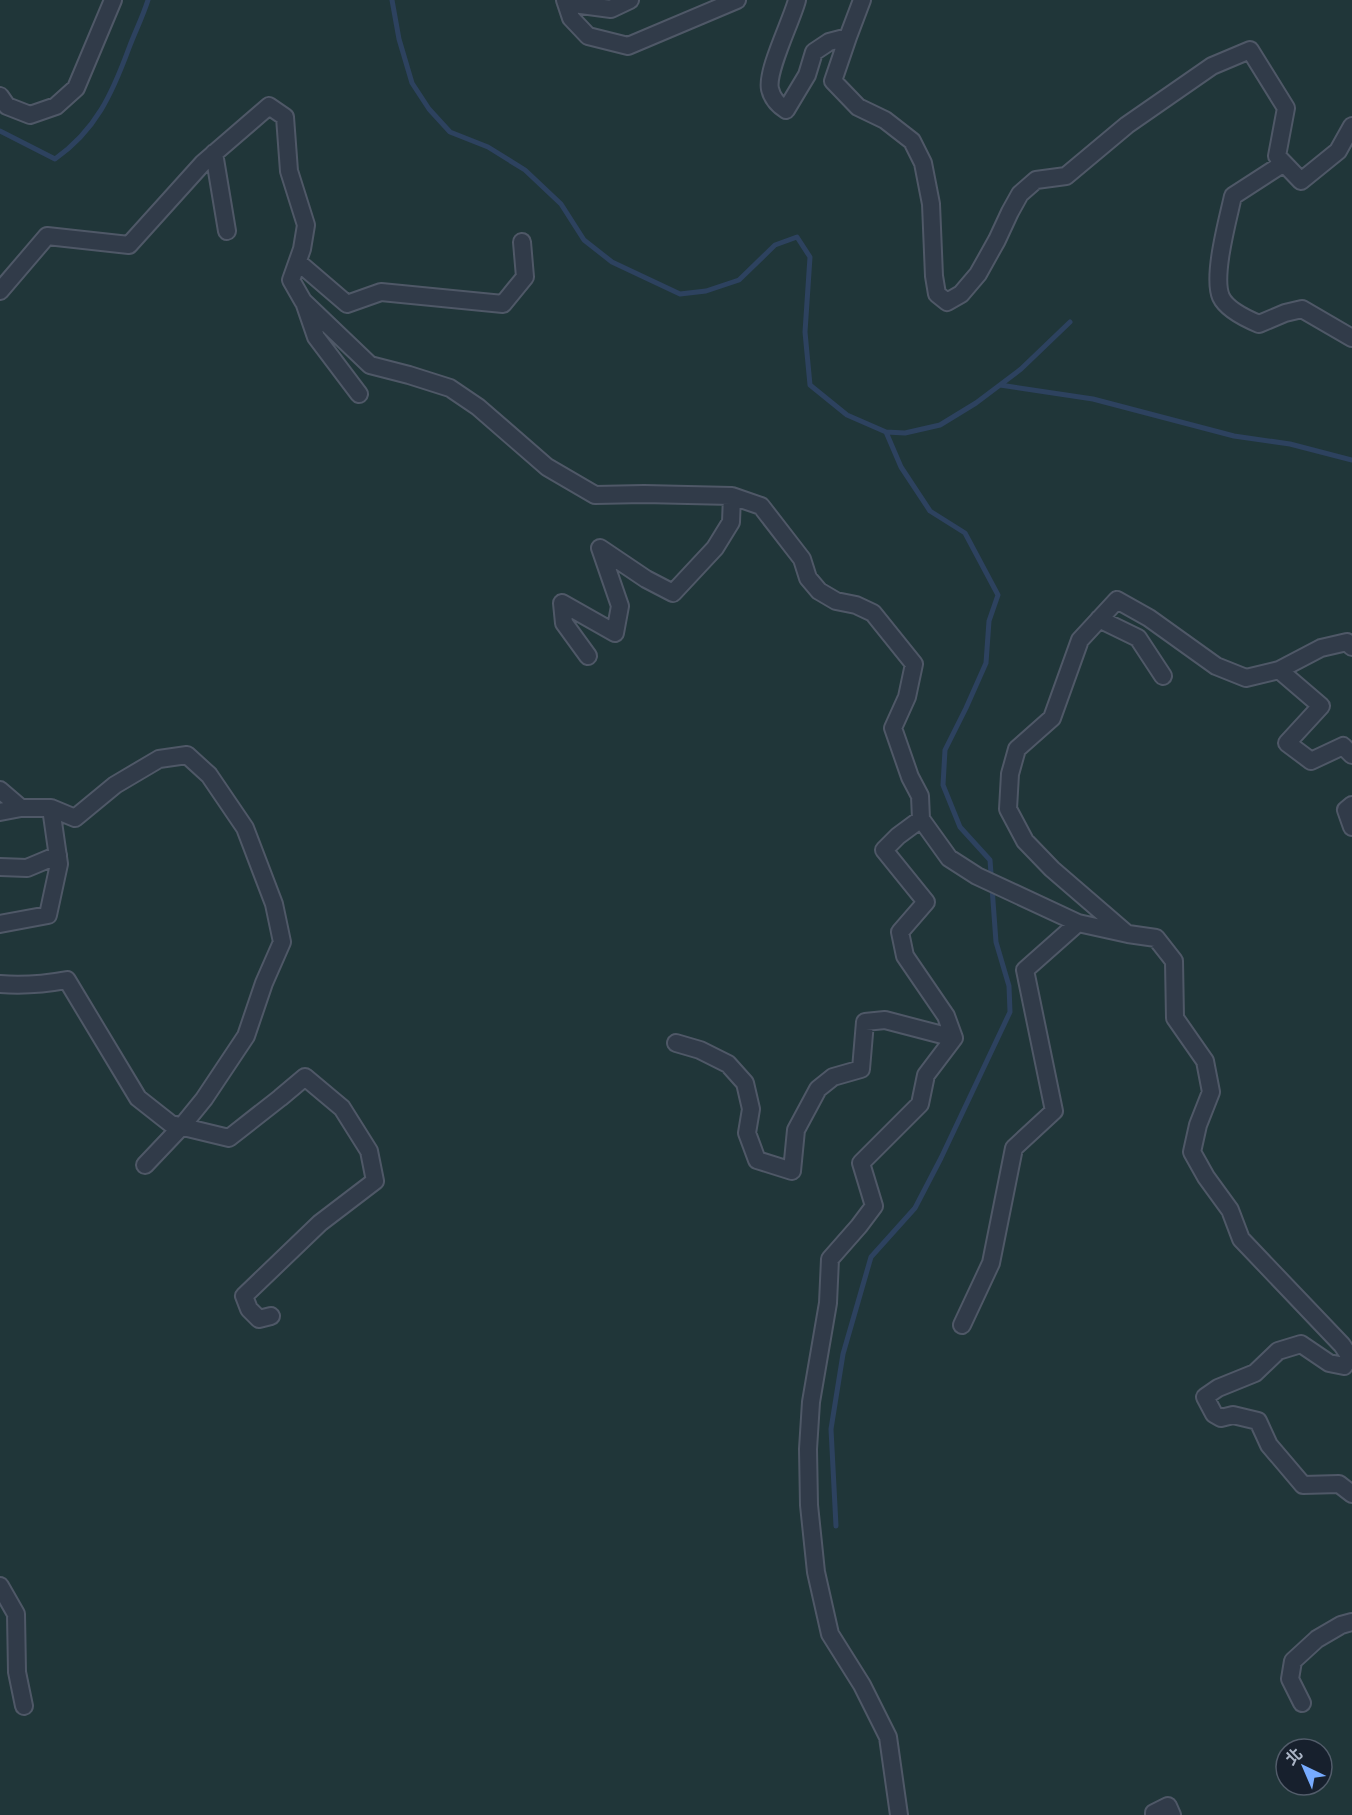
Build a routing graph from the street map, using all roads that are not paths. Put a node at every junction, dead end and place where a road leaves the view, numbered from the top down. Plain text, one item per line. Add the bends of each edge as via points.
1 (113, 0) edge
2 (630, 0) edge
3 (737, 0) edge
4 (797, 0) edge
5 (862, 0) edge
6 (565, 1) edge
7 (848, 37) junction
8 (0, 96) edge
9 (1352, 126) edge
10 (214, 153) junction
11 (1284, 163) junction
12 (227, 231) dead end
13 (522, 242) dead end
14 (298, 261) junction
15 (0, 291) edge
16 (303, 301) junction
17 (1352, 338) edge
18 (359, 394) dead end
19 (732, 496) junction
20 (1100, 619) junction
21 (1352, 647) edge
22 (588, 656) dead end
23 (1279, 670) junction
24 (1163, 676) dead end
25 (1352, 755) edge
26 (0, 790) edge
27 (1352, 805) edge
28 (21, 808) junction
29 (51, 808) junction
30 (0, 812) edge
31 (921, 819) junction
32 (1352, 827) edge
33 (58, 855) junction
34 (0, 867) edge
35 (1078, 923) junction
36 (0, 924) edge
37 (1128, 934) junction
38 (0, 984) edge
39 (954, 1038) junction
40 (676, 1043) dead end
41 (183, 1126) junction
42 (145, 1165) dead end
43 (271, 1316) dead end
44 (962, 1325) dead end
45 (1352, 1494) edge
46 (0, 1586) edge
47 (1352, 1622) edge
48 (1302, 1702) dead end
49 (24, 1706) dead end
50 (899, 1815) edge
51 (1154, 1815) edge
52 (1172, 1815) edge

1 - 8 lane via 76,88 63,100 30,115 8,106
2 - 6 lane via 611,9
3 - 6 lane via 628,46 588,36 571,18
4 - 7 lane via 772,68 770,88 777,105 786,110 807,75 814,52 829,42
5 - 7 lane
7 - 11 lane via 833,81 858,107 885,120 912,141 923,163 931,204 937,294 947,302 961,294 978,274 1020,194 1036,180 1066,176 1127,125 1212,66 1250,50 1286,108 1277,156
9 - 11 lane via 1338,151 1301,181
10 - 12 lane
10 - 14 lane via 270,106 285,117 289,171 306,225
10 - 15 lane via 129,245 47,236
11 - 17 lane via 1233,196 1219,275 1222,298 1237,314 1258,324 1302,309
13 - 14 lane via 525,277 503,304 381,292 346,304
14 - 16 lane via 291,280
16 - 18 lane via 316,337
16 - 19 lane via 370,365 450,388 547,467 595,495
19 - 22 lane via 731,522 715,548 673,593 600,548 620,606 615,633 562,603 564,623
19 - 31 lane via 761,506 802,559 808,578 819,591 873,613 914,664 907,697 892,728 920,796
20 - 23 lane via 1117,600 1216,666 1246,678
20 - 24 lane via 1138,638
20 - 37 lane via 1080,640 1052,718 1017,749 1010,774 1008,809 1024,841
21 - 23 lane via 1347,642 1321,648
23 - 25 lane via 1321,706 1287,743 1311,761 1343,746
26 - 28 lane
27 - 32 lane via 1346,810
28 - 29 lane
28 - 30 lane
29 - 33 lane
29 - 41 lane via 75,818 115,785 159,759 188,755 209,775 245,828 274,904 282,942 246,1036
31 - 35 lane via 949,858 981,878
31 - 39 lane via 884,850 926,902 900,933 905,956 946,1016
33 - 34 lane via 27,868
33 - 36 lane via 60,864 48,915
35 - 37 lane
35 - 44 lane via 1025,970 1054,1111 1014,1148 991,1263
37 - 45 lane via 1156,938 1174,961 1175,1018 1204,1062 1211,1092 1197,1125 1192,1152 1230,1210 1241,1239 1350,1358 1344,1365 1329,1362 1302,1344 1278,1351 1255,1373 1205,1397 1221,1418 1233,1415 1258,1421 1269,1445 1303,1485 1339,1484
38 - 41 lane via 67,980 138,1098 171,1124
39 - 40 lane via 885,1020 865,1022 861,1069 833,1077 818,1089 796,1130 792,1171 757,1160 747,1133 751,1109 745,1083 728,1064
39 - 50 lane via 926,1075 920,1104 861,1163 874,1206 830,1259 828,1303 811,1402 809,1505 816,1572 830,1634 862,1684 888,1737
41 - 42 lane
41 - 43 lane via 229,1138 305,1077 342,1108 369,1151 375,1181 320,1222 244,1296 259,1319
46 - 49 lane via 16,1614 17,1672
47 - 48 lane via 1317,1639 1293,1662 1290,1679
51 - 52 lane via 1168,1806

